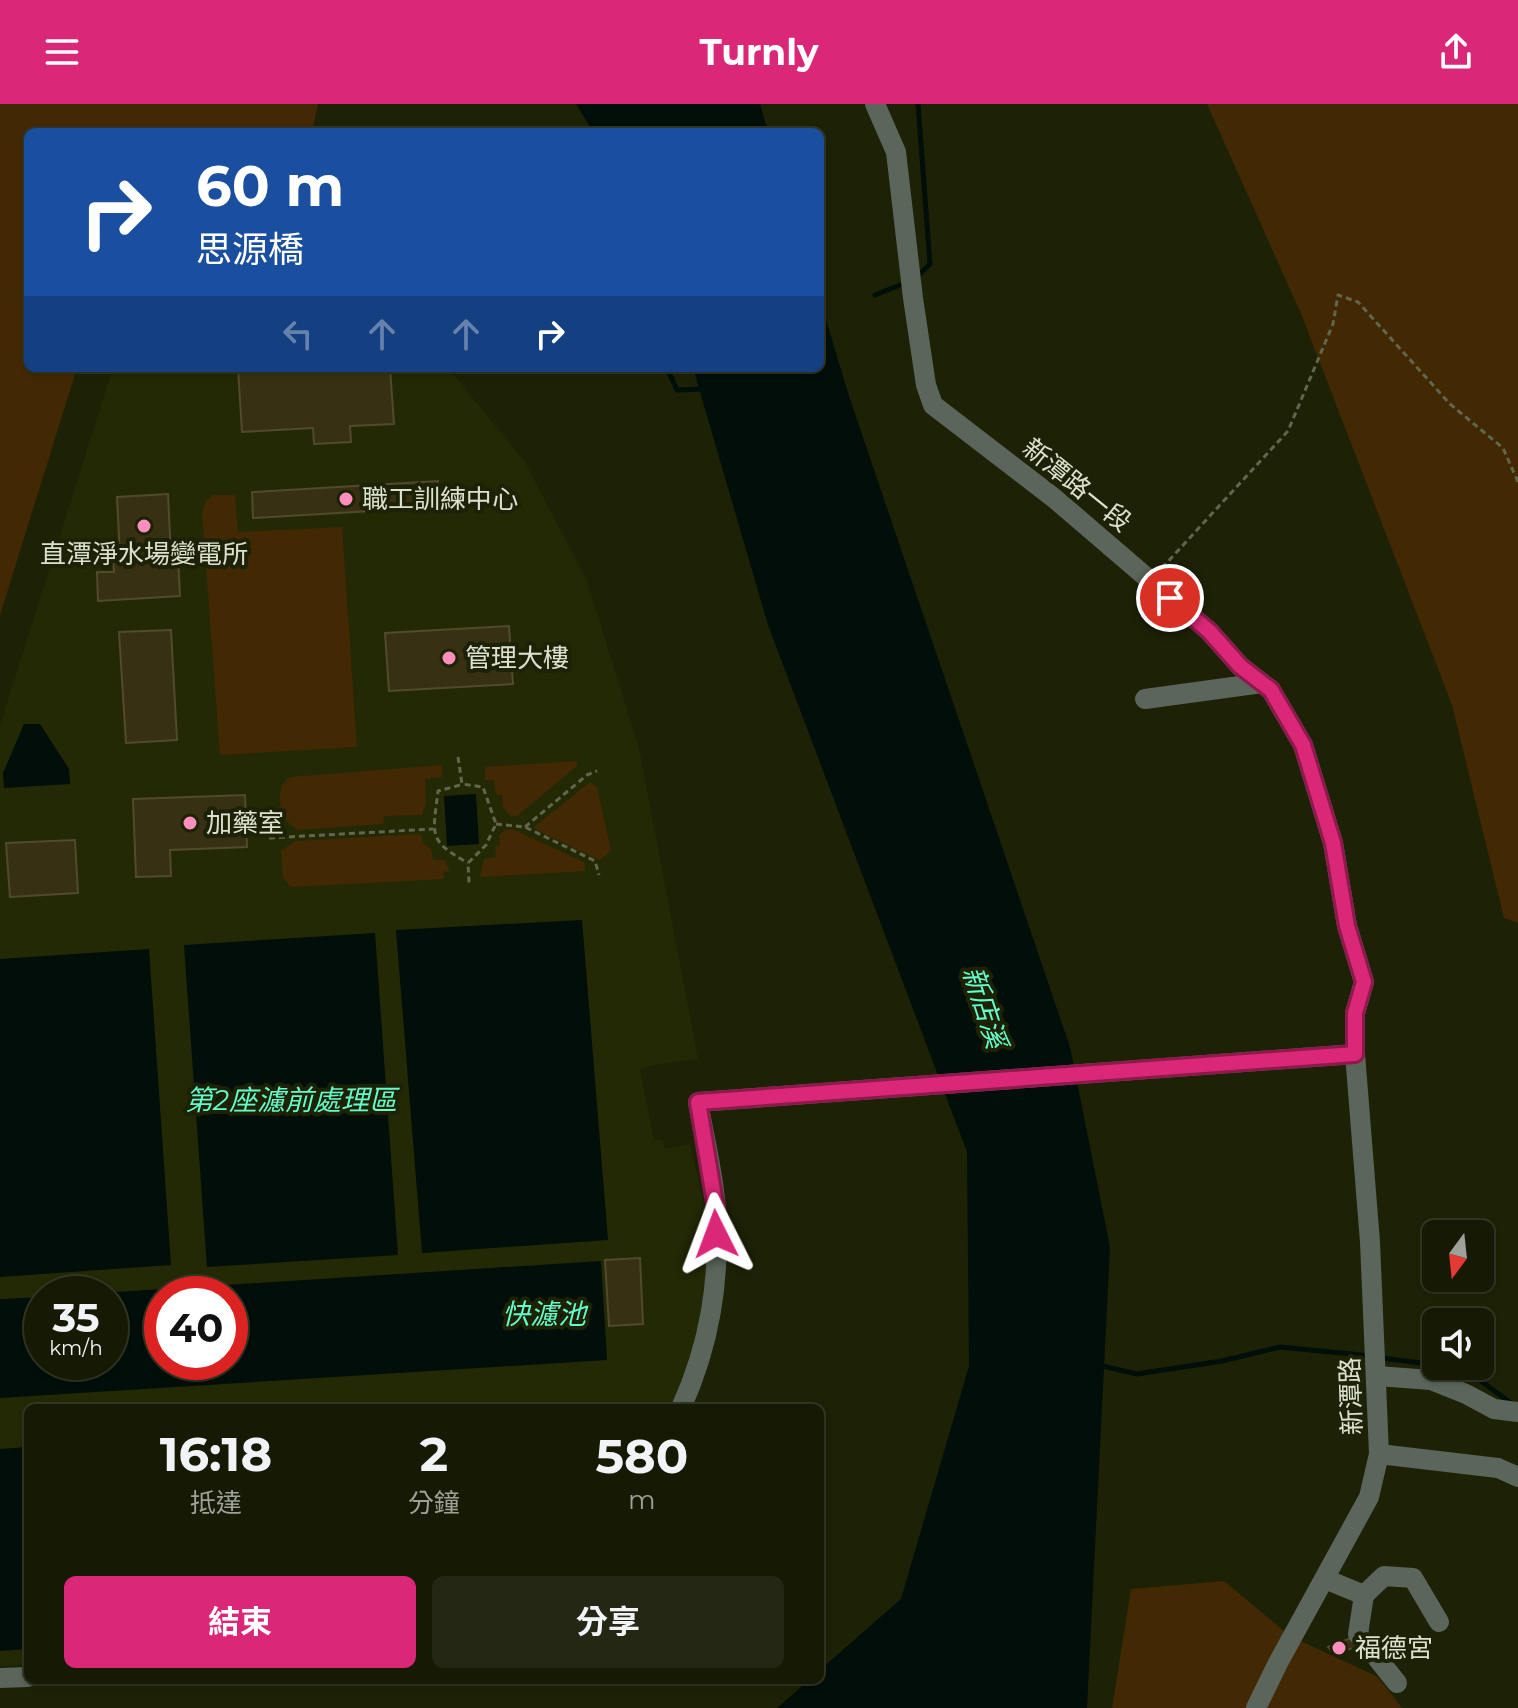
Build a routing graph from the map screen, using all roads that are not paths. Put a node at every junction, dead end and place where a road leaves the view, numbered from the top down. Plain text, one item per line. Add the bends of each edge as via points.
1 (875, 104) edge
2 (1262, 683) junction
3 (1145, 699) dead end
4 (1355, 1054) junction
5 (1377, 1363) junction
6 (683, 1404) edge
7 (1512, 1412) edge
8 (1379, 1454) junction
9 (1518, 1477) edge
10 (1325, 1579) junction
11 (1364, 1595) junction
12 (1439, 1622) dead end
13 (24, 1677) edge
14 (0, 1678) edge
15 (1397, 1683) dead end
16 (1256, 1708) edge

1 - 2 street, 新潭路一段 via 896,152 913,298 933,405 1054,498
2 - 3 street
2 - 4 street, 新潭路一段 via 1303,745 1333,843 1347,926 1364,982 1355,1013
4 - 5 street, 新潭路
4 - 6 street via 698,1102 716,1209 714,1294 709,1332
5 - 7 street
5 - 8 street, 新潭路
8 - 9 street via 1498,1468
8 - 10 street, 新潭路 via 1369,1497
10 - 11 street
10 - 16 street, 新潭路
11 - 12 street via 1384,1576 1413,1578
11 - 15 street via 1358,1634
13 - 14 street

